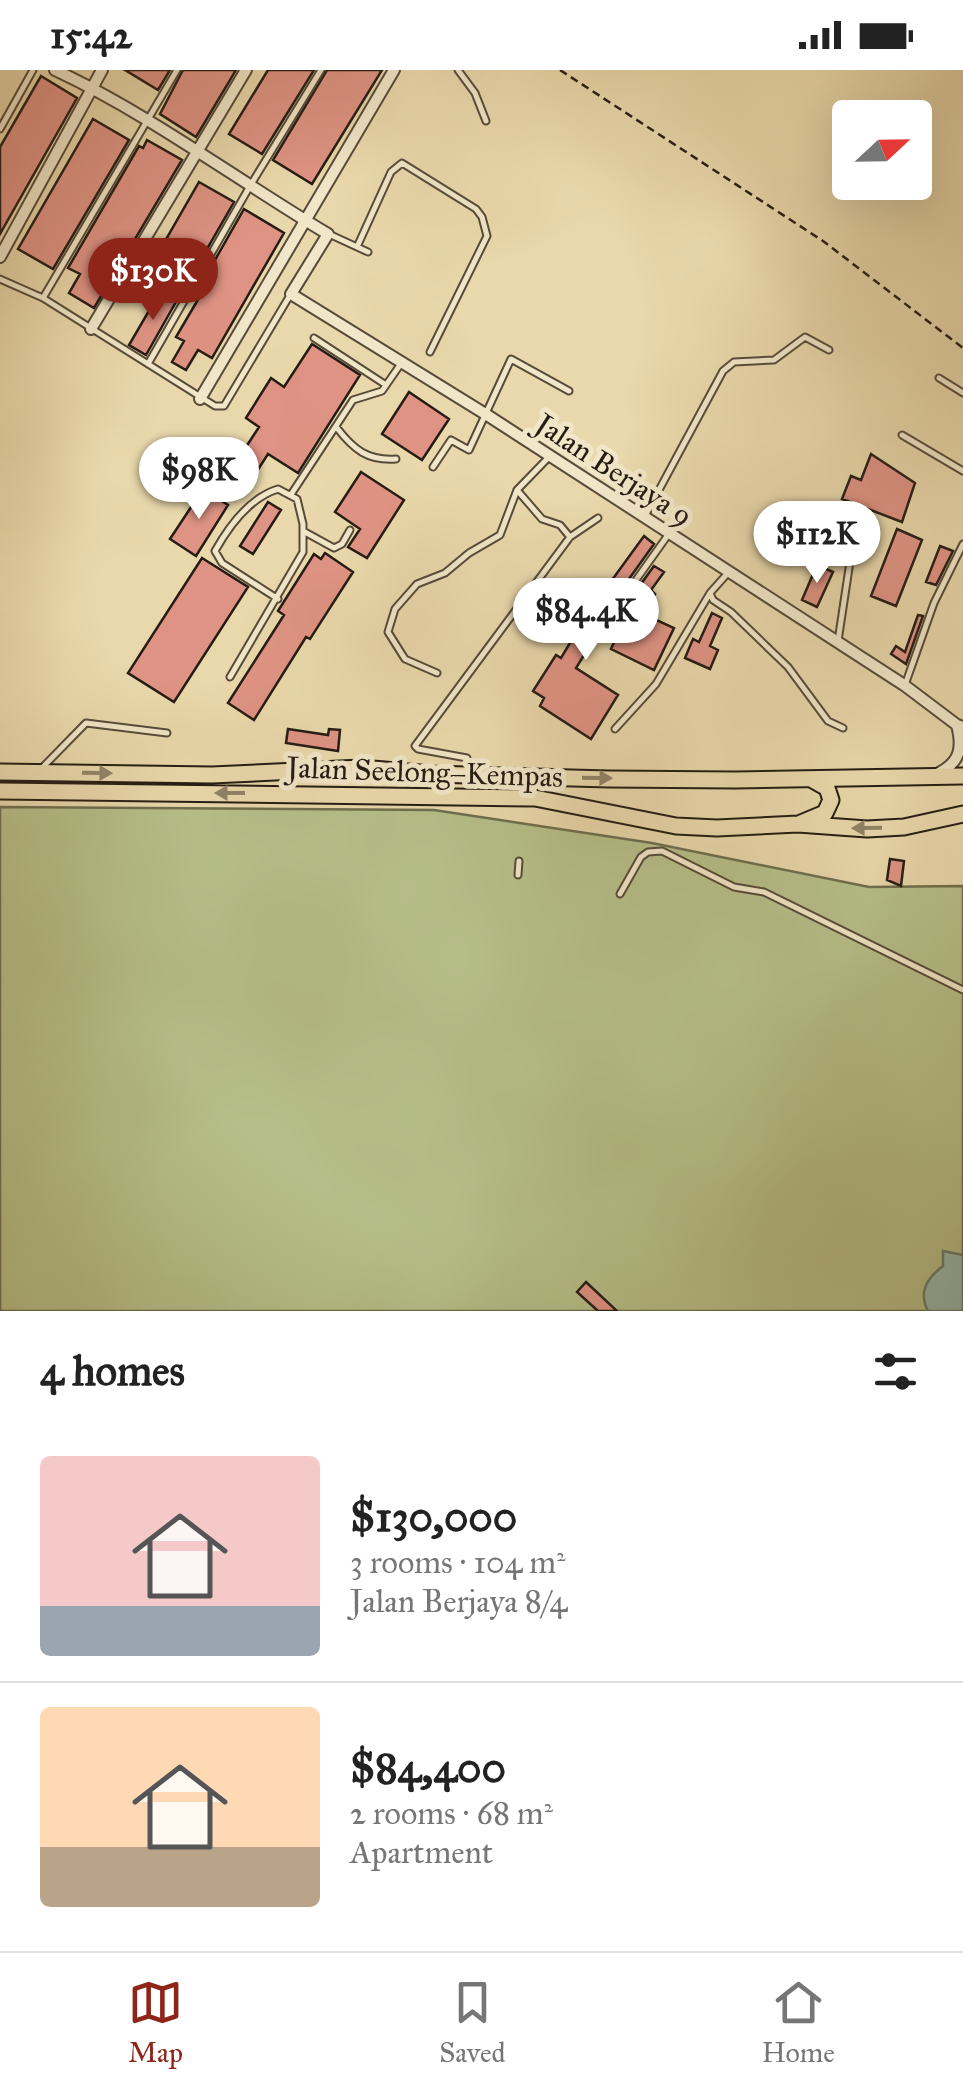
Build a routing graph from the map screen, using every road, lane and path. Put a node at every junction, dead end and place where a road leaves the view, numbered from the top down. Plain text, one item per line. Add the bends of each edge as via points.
1 (33, 70) edge
2 (55, 70) edge
3 (102, 70) edge
4 (177, 70) edge
5 (246, 70) edge
6 (320, 70) edge
7 (394, 70) edge
8 (458, 70) edge
9 (560, 70) edge
10 (91, 87) junction
11 (146, 120) junction
12 (486, 122) dead end
13 (0, 129) edge
14 (196, 152) junction
15 (250, 186) junction
16 (304, 220) junction
17 (328, 234) junction
18 (357, 247) junction
19 (368, 252) dead end
20 (0, 258) edge
21 (0, 278) edge
22 (291, 294) junction
23 (44, 298) junction
24 (92, 329) junction
25 (314, 338) dead end
26 (963, 348) edge
27 (829, 350) dead end
28 (430, 352) dead end
29 (402, 362) junction
30 (148, 364) junction
31 (939, 378) dead end
32 (386, 386) junction
33 (569, 390) dead end
34 (963, 393) edge
35 (200, 399) junction
36 (487, 415) junction
37 (337, 428) junction
38 (902, 435) dead end
39 (963, 456) edge
40 (549, 458) junction
41 (396, 460) dead end
42 (956, 466) junction
43 (433, 467) dead end
44 (963, 471) edge
45 (517, 490) junction
46 (291, 494) junction
47 (598, 518) dead end
48 (643, 518) junction
49 (350, 530) dead end
50 (303, 531) junction
51 (668, 535) junction
52 (570, 538) junction
53 (963, 544) edge
54 (851, 555) dead end
55 (728, 574) junction
56 (710, 593) junction
57 (278, 599) junction
58 (614, 611) dead end
59 (838, 644) junction
60 (436, 672) dead end
61 (230, 677) dead end
62 (904, 686) junction
63 (960, 726) edge
64 (615, 728) dead end
65 (843, 728) dead end
66 (167, 733) dead end
67 (467, 758) dead end
68 (0, 772) edge
69 (38, 772) junction
70 (934, 776) junction
71 (963, 776) edge
72 (812, 779) junction
73 (0, 792) edge
74 (963, 814) edge
75 (798, 824) junction
76 (519, 861) dead end
77 (518, 875) dead end
78 (620, 894) dead end
79 (963, 990) edge

1 - 13 lane
2 - 10 street
3 - 10 street
4 - 11 lane
5 - 14 street
6 - 15 lane
7 - 16 street
8 - 12 lane
9 - 26 path via 823,240
10 - 11 street
10 - 20 street
11 - 14 street
11 - 23 lane
14 - 15 street
14 - 24 street
15 - 16 street
15 - 30 lane
16 - 17 street
16 - 35 street
17 - 18 lane
17 - 22 street
18 - 19 lane
18 - 28 lane via 390,172 402,163 482,217 487,236
21 - 23 lane
22 - 29 street, Jalan Berjaya 9
22 - 35 lane via 224,406
23 - 24 lane
24 - 30 lane
25 - 32 lane
27 - 48 lane via 804,337 774,360 734,362 724,371
29 - 32 lane
29 - 36 street, Jalan Berjaya 9
30 - 35 lane
31 - 34 lane
32 - 37 lane via 353,400
33 - 36 lane via 511,359
36 - 40 street, Jalan Berjaya 9
36 - 43 lane via 470,450 452,440
37 - 41 lane via 355,450
37 - 46 lane
38 - 42 lane
39 - 42 lane
40 - 45 lane
40 - 48 street, Jalan Berjaya 9
42 - 44 lane
45 - 52 lane
45 - 60 lane via 500,535 445,574 417,584 395,608 388,632 405,658
46 - 50 lane
46 - 57 lane via 263,494 215,552
47 - 52 lane
48 - 51 street, Jalan Berjaya 9
49 - 50 lane via 334,548
50 - 57 lane via 303,552
51 - 55 street, Jalan Berjaya 9
51 - 58 lane
52 - 67 lane via 415,746
53 - 62 lane
54 - 59 lane
55 - 56 lane
55 - 59 street, Jalan Berjaya 9
56 - 64 lane via 656,684
56 - 65 lane via 788,667 828,722
57 - 61 lane
59 - 62 street, Jalan Berjaya 9
62 - 63 street, Jalan Berjaya 9
63 - 70 street, Jalan Berjaya 9 via 957,760
66 - 69 lane via 86,722
68 - 69 main road, Jalan Seelong–Kempas
69 -> 72 main road, Jalan Seelong–Kempas via 212,775 360,768
70 - 71 main road, Jalan Seelong–Kempas
70 - 72 main road, Jalan Seelong–Kempas
72 - 75 main road via 827,788 831,800 825,813
75 -> 73 main road, Jalan Seelong–Kempas via 676,826 536,798 468,795
74 -> 75 main road, Jalan Seelong–Kempas via 904,827
76 - 77 lane
78 - 79 lane via 641,858 662,851 734,887 764,892

